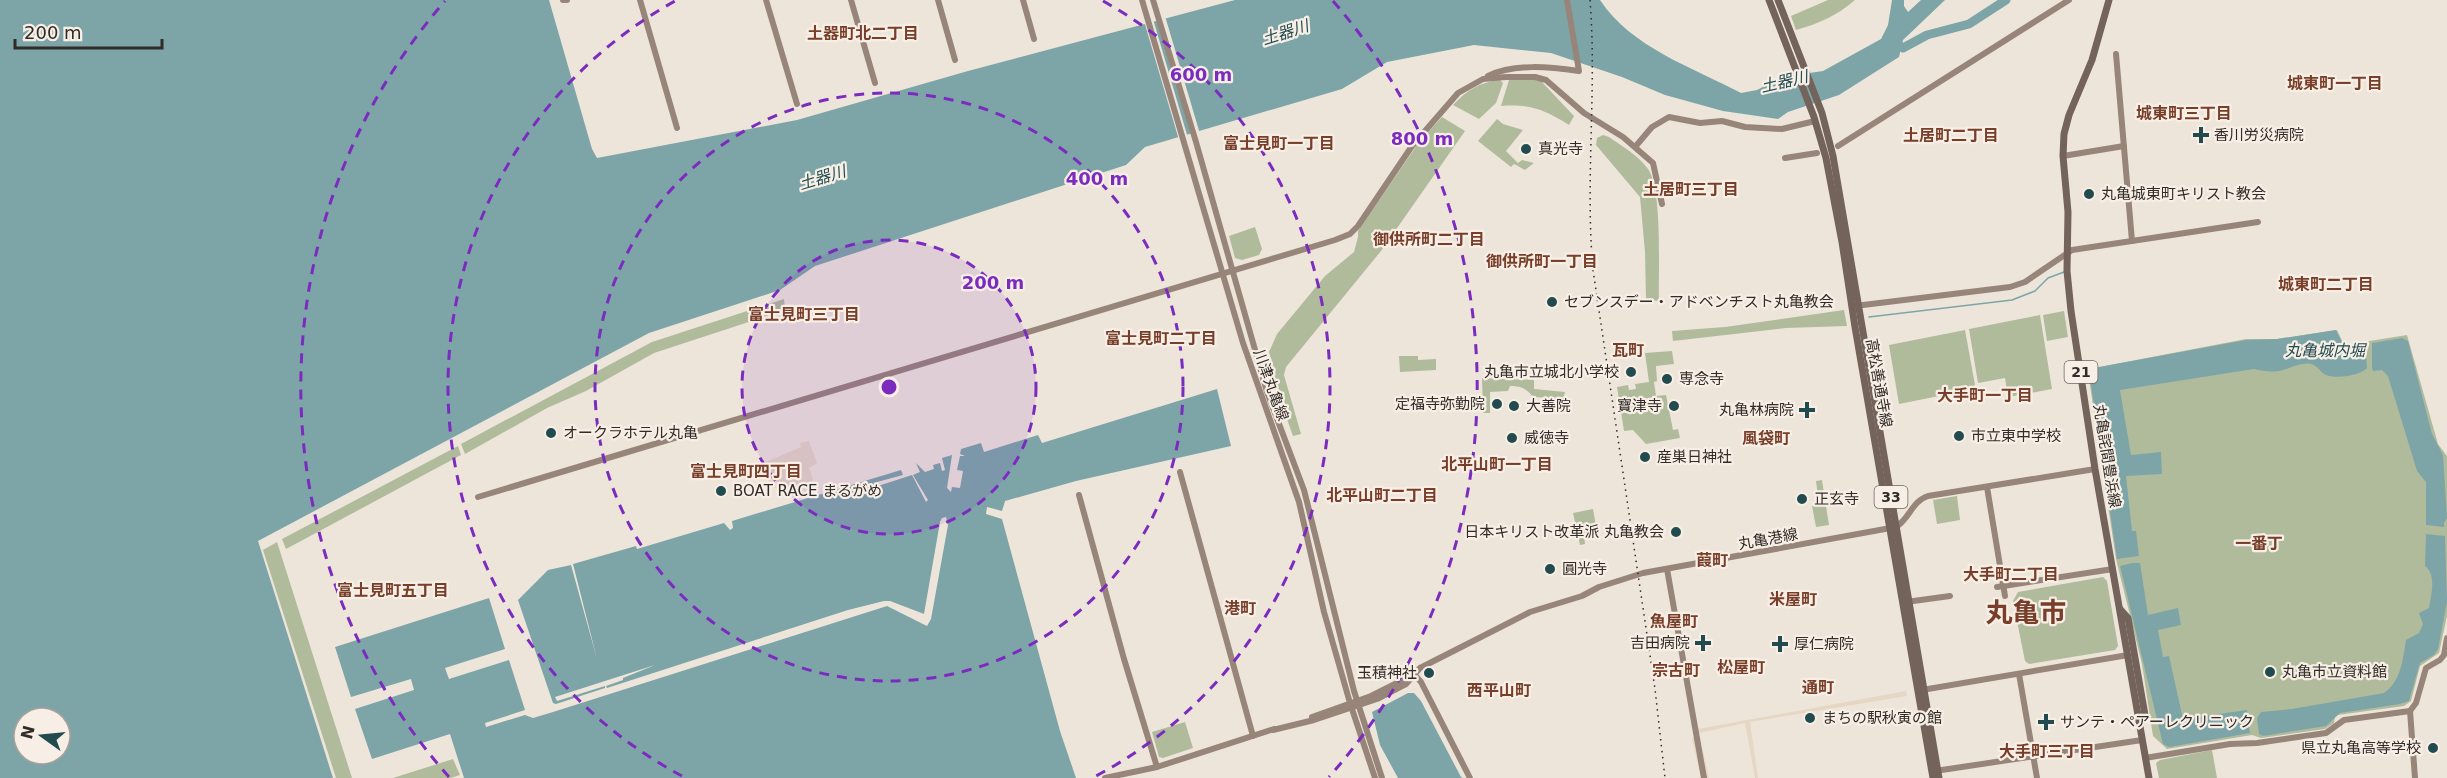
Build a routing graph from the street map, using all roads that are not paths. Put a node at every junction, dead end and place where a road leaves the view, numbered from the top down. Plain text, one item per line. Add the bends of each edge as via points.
1 (640, 0) edge
2 (766, 0) edge
3 (851, 0) edge
4 (938, 0) edge
5 (1023, 0) edge
6 (1142, 0) edge
7 (1153, 0) edge
8 (1567, 0) edge
9 (1769, 0) edge
10 (1778, 0) edge
11 (2068, 0) edge
12 (2109, 0) edge
13 (1034, 39) dead end
14 (2116, 54) dead end
15 (955, 60) dead end
16 (1483, 79) junction
17 (875, 83) dead end
18 (797, 104) dead end
19 (1814, 119) junction
20 (677, 128) dead end
21 (1838, 146) dead end
22 (2124, 146) junction
23 (1635, 147) junction
24 (1817, 153) dead end
25 (2063, 156) junction
26 (1785, 158) dead end
27 (1662, 204) dead end
28 (2258, 222) dead end
29 (2132, 241) junction
30 (2067, 254) junction
31 (1231, 271) junction
32 (1222, 273) junction
33 (1855, 306) junction
34 (2095, 470) junction
35 (1180, 472) dead end
36 (1988, 487) junction
37 (1079, 495) dead end
38 (478, 497) dead end
39 (1893, 527) junction
40 (1667, 569) junction
41 (2113, 569) junction
42 (2000, 587) junction
43 (1950, 596) dead end
44 (2005, 596) dead end
45 (1906, 602) junction
46 (2120, 609) junction
47 (2447, 638) edge
48 (2128, 655) junction
49 (1414, 674) junction
50 (2019, 674) junction
51 (1921, 691) junction
52 (1354, 705) junction
53 (2410, 711) junction
54 (2140, 725) junction
55 (1253, 736) junction
56 (2142, 740) junction
57 (2034, 756) junction
58 (2145, 758) junction
59 (1157, 767) junction
60 (1935, 775) edge
61 (1105, 778) edge
62 (1375, 778) edge
63 (1382, 778) edge
64 (1470, 778) edge
65 (1704, 778) edge
66 (2037, 778) edge
67 (2149, 778) edge
68 (2415, 778) edge

1 - 20 street
2 - 18 street
3 - 17 street
4 - 15 street
5 - 13 street
6 - 32 street, 川津丸亀線
7 - 31 street, 川津丸亀線
8 - 16 street via 1579,71 1528,68 1498,71
9 - 19 main road, 高松善通寺線 / 33
10 - 33 main road, 高松善通寺線 / 33 via 1822,113 1835,166
11 - 21 street
12 - 25 main road, 丸亀詫間豊浜線 / 21 via 2092,60 2067,121
14 - 22 street
16 - 23 street via 1527,76 1546,80 1584,113
16 - 31 street via 1458,93 1436,116 1350,234
19 - 23 street via 1782,129 1669,117
19 - 33 main road, 高松善通寺線 / 33 via 1826,158
22 - 25 street
22 - 29 street
23 - 27 street via 1653,162
24 - 26 street
25 - 30 main road, 丸亀詫間豊浜線 / 21
28 - 29 street
29 - 30 street
30 - 33 street via 2025,282 2010,287
30 - 34 main road, 丸亀詫間豊浜線 / 21
31 - 32 street
31 - 52 street, 川津丸亀線 via 1267,392 1304,490
32 - 38 street
32 - 52 street, 川津丸亀線 via 1299,502 1324,612
33 - 39 main road, 高松善通寺線 / 33
34 - 36 street
34 - 41 main road, 丸亀詫間豊浜線 / 21
35 - 55 street
36 - 39 street via 1922,498 1903,522
36 - 42 street
37 - 59 street
39 - 40 street, 丸亀港線
39 - 45 main road, 高松善通寺線 / 33
40 - 49 street, 丸亀港線 via 1626,577 1530,612
40 - 65 street
41 - 42 street
41 - 46 main road, 丸亀詫間豊浜線 / 21
42 - 44 street
43 - 45 street
45 - 51 main road, 高松善通寺線 / 33
46 - 48 main road, 丸亀詫間豊浜線 / 21
46 - 54 main road via 2130,627 2145,715
47 - 53 street via 2444,655 2424,671 2416,703
48 - 50 street
48 - 54 main road, 丸亀詫間豊浜線 / 21
49 - 52 street, 丸亀港線 via 1406,684
49 - 64 street
50 - 51 street
50 - 57 street
51 - 60 main road, 高松善通寺線 / 33
52 - 55 street, 丸亀港線
52 - 62 street, 川津丸亀線
52 - 63 street, 川津丸亀線
53 - 58 street via 2344,720 2326,733
53 - 68 street
54 - 56 main road, 丸亀詫間豊浜線 / 21
55 - 59 street, 丸亀港線
56 - 57 street
56 - 58 main road, 丸亀詫間豊浜線 / 21
57 - 60 street
57 - 66 street
58 - 67 main road, 丸亀詫間豊浜線 / 21
59 - 61 street, 丸亀港線

